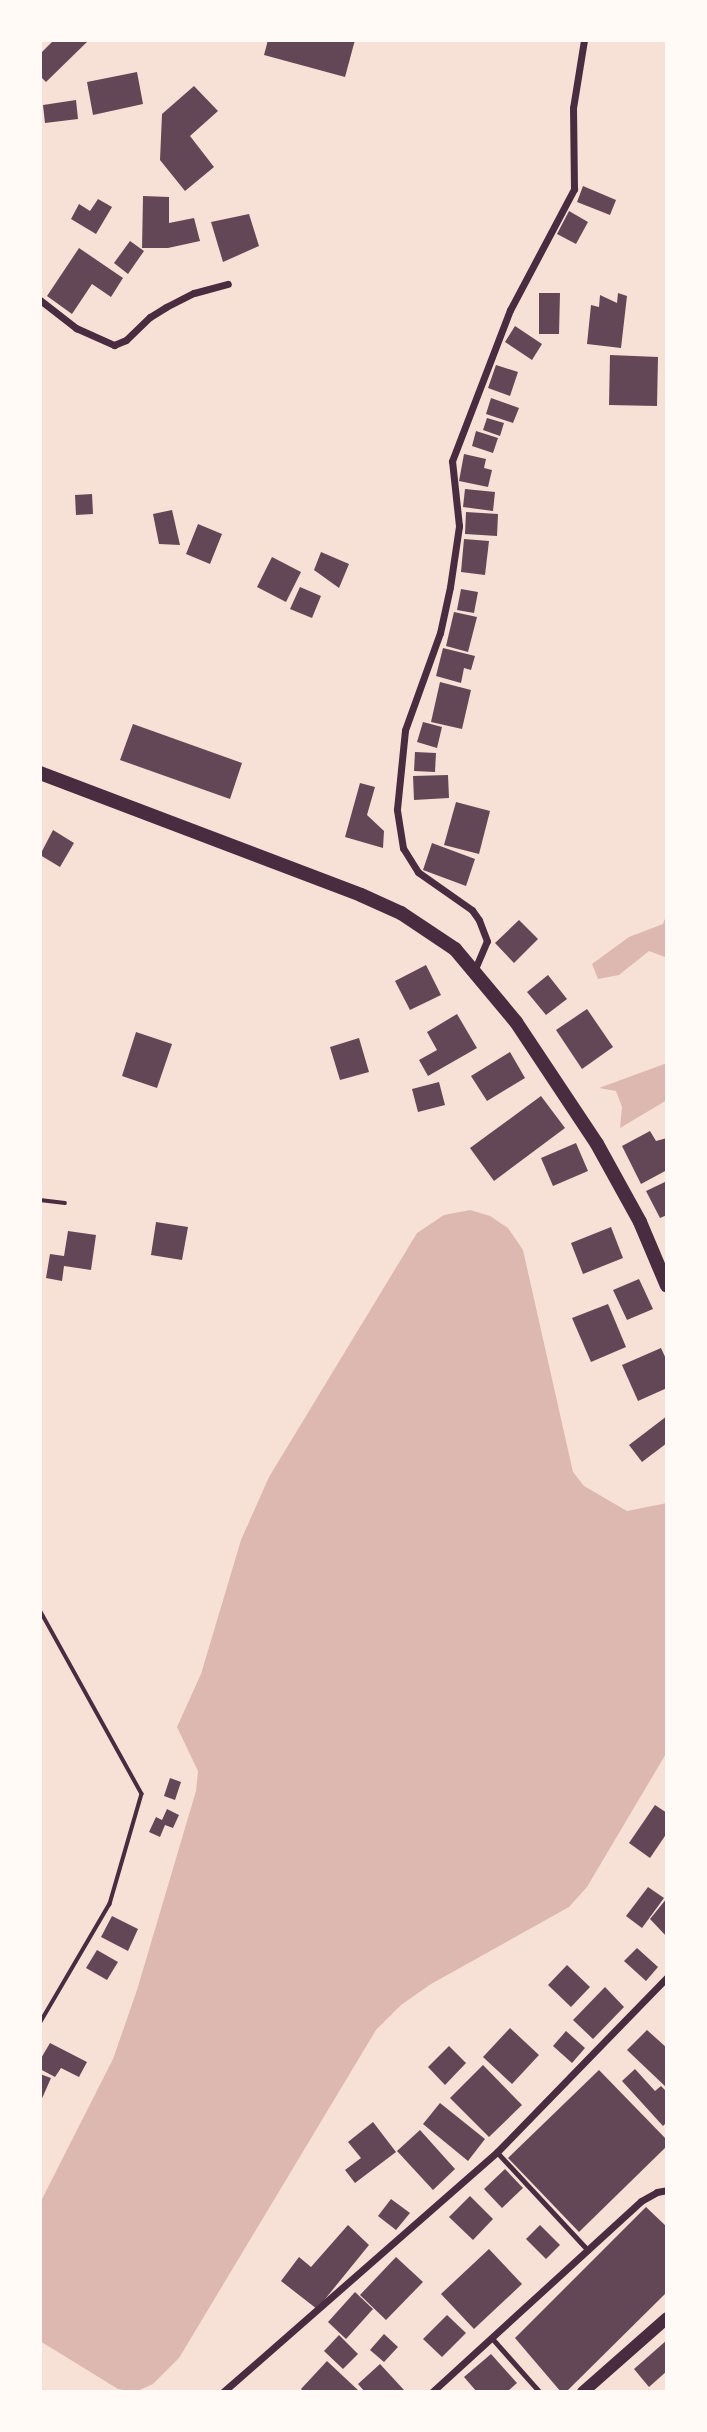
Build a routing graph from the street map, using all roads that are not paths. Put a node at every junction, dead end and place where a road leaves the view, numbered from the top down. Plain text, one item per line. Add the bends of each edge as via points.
1 (584, 40) edge
2 (228, 284) dead end
3 (40, 300) edge
4 (40, 773) edge
5 (475, 969) junction
6 (667, 1286) edge
7 (667, 1977) edge
8 (497, 2152) junction
9 (667, 2190) edge
10 (589, 2250) junction
11 (667, 2318) edge
12 (492, 2338) junction
13 (223, 2392) edge
14 (432, 2392) edge
15 (540, 2392) edge
16 (583, 2392) edge

1 - 5 street via 573,108 574,189 510,310 452,461 459,526 450,587 440,633 405,730 397,809 403,848 418,872 479,919 487,941
2 - 3 street via 166,307 114,345 76,328
4 - 5 main road via 401,912 455,949
5 - 6 main road via 597,1144 640,1222
7 - 8 street
8 - 10 lane
8 - 13 street
9 - 10 street via 641,2201
10 - 12 street
11 - 16 main road
12 - 14 street
12 - 15 lane

